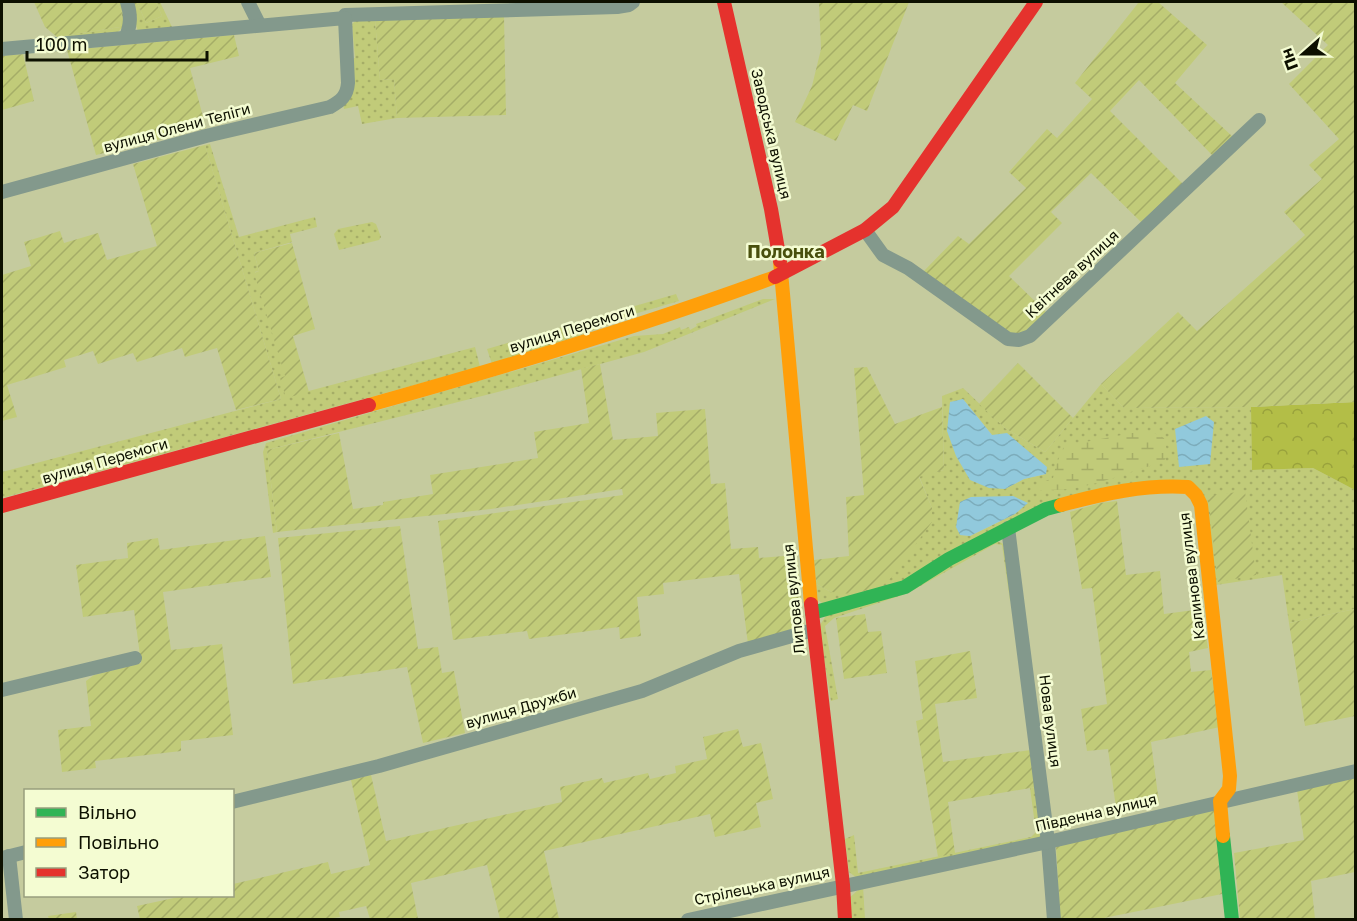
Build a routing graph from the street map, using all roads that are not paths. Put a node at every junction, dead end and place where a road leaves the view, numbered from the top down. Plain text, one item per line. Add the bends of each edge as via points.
1 (127, 2) edge
2 (248, 2) edge
3 (633, 2) edge
4 (724, 2) edge
5 (1036, 2) edge
6 (345, 16) junction
7 (259, 24) junction
8 (126, 37) junction
9 (2, 49) edge
10 (1259, 120) dead end
11 (2, 192) edge
12 (865, 230) junction
13 (782, 274) junction
14 (2, 506) edge
15 (1008, 528) junction
16 (812, 613) junction
17 (813, 630) junction
18 (135, 658) dead end
19 (2, 690) edge
20 (1356, 771) edge
21 (1220, 801) junction
22 (234, 802) edge
23 (1048, 842) junction
24 (24, 852) edge
25 (5, 857) edge
26 (843, 885) junction
27 (16, 920) edge
28 (688, 920) edge
29 (845, 920) edge
30 (1054, 920) edge
31 (1232, 920) edge

1 - 8 street via 131,24
2 - 7 street
3 - 6 street via 617,7
4 - 13 street, Заводська вулиця
5 - 12 street, вулиця Перемоги via 893,207
6 - 7 street
6 - 11 street, вулиця Олени Теліги via 348,92 330,107 206,136
7 - 8 street
8 - 9 street
10 - 12 street, Квітнева вулиця via 1030,336 1020,340 1008,339 908,268 883,255
12 - 13 street, вулиця Перемоги
13 - 14 street, вулиця Перемоги via 683,311 494,370
13 - 16 street, Липова вулиця
15 - 16 street, Калинова вулиця via 905,587
15 - 21 street, Калинова вулиця via 1046,509 1101,494 1171,486 1188,487 1196,495 1201,505 1230,776 1229,789
15 - 23 street, Нова вулиця
16 - 17 street, Липова вулиця
17 - 22 street, вулиця Дружби via 739,651 642,691 379,766
17 - 26 street, Липова вулиця
18 - 19 street
20 - 21 street, Південна вулиця
21 - 23 street, Південна вулиця
21 - 31 street, Калинова вулиця
23 - 26 street, Південна вулиця
23 - 30 street, Нова вулиця
24 - 25 street
25 - 27 street
26 - 28 street, Стрілецька вулиця
26 - 29 street, Липова вулиця

